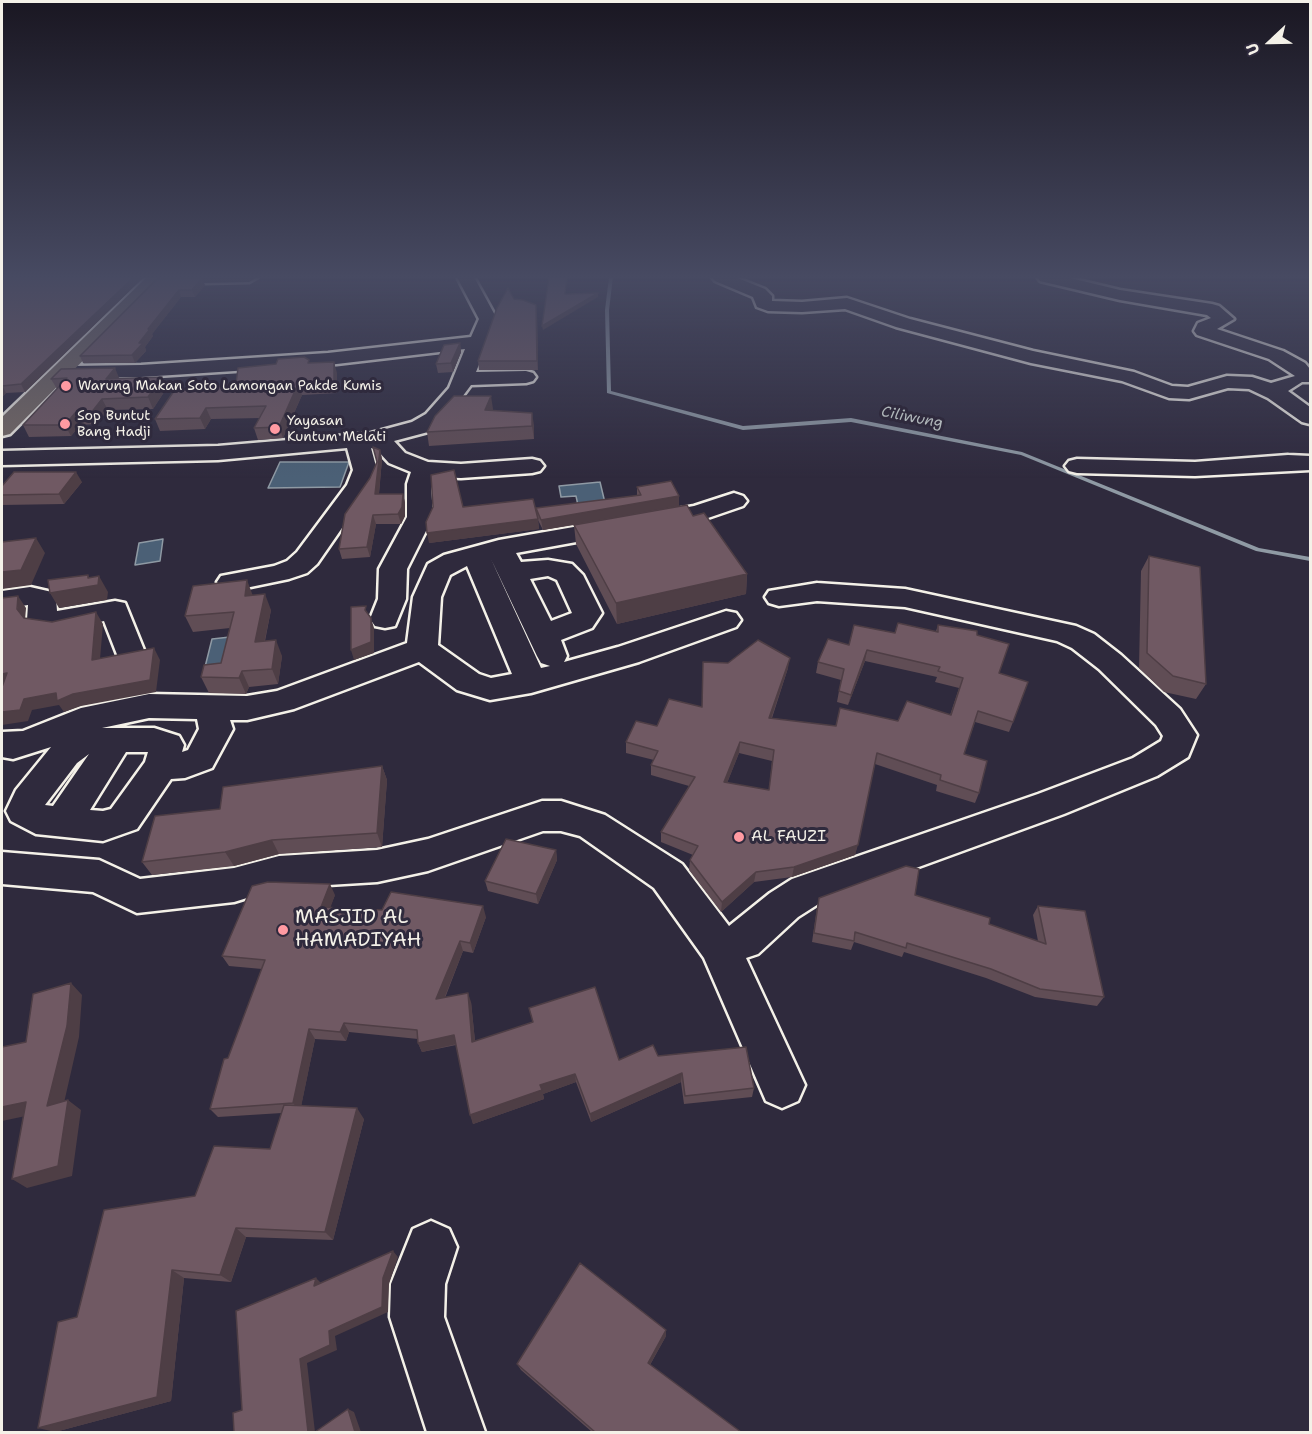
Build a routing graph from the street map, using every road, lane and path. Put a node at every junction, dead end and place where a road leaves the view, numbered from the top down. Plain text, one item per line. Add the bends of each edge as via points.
1 (91, 344) edge
2 (461, 344) edge
3 (477, 344) edge
4 (982, 344) edge
5 (1243, 344) edge
6 (63, 372) junction
7 (526, 377) dead end
8 (1308, 377) edge
9 (464, 379) junction
10 (1276, 393) junction
11 (1311, 417) edge
12 (2, 429) edge
13 (364, 440) junction
14 (2, 458) edge
15 (1311, 464) edge
16 (532, 466) dead end
17 (1077, 466) dead end
18 (424, 469) junction
19 (734, 501) dead end
20 (496, 558) junction
21 (231, 582) edge
22 (779, 597) dead end
23 (2, 600) edge
24 (385, 619) dead end
25 (726, 620) dead end
26 (545, 642) junction
27 (422, 649) junction
28 (129, 650) edge
29 (545, 678) junction
30 (211, 708) junction
31 (2, 744) edge
32 (161, 766) junction
33 (2, 868) edge
34 (720, 946) junction
35 (782, 1085) dead end
36 (431, 1247) dead end
37 (456, 1432) edge

1 - 6 highway
2 - 6 street via 328,359
3 - 9 street
4 - 10 street via 1127,376 1169,392 1189,393 1227,382 1252,383
5 - 8 street via 1276,355
6 - 12 highway
7 - 9 street
8 - 10 street via 1286,383
9 - 13 street via 459,391 428,423 395,436
10 - 11 street
13 - 14 street via 218,453
13 - 18 street via 385,445 397,458
13 - 21 street via 365,470 359,486 307,558 297,567 279,573
15 - 17 street via 1195,469
16 - 18 street via 461,471
18 - 24 street via 419,484 420,517 393,569 392,599
19 - 20 street via 699,513
20 - 26 street
20 - 26 street via 535,571 548,568 569,575 587,613 582,621 555,630
20 - 27 street via 438,570 427,597
20 - 29 street
22 - 34 street via 817,592 905,598 1065,633 1083,641 1141,689 1180,735 1176,748 1145,767 806,891 743,941
23 - 28 street via 42,598 42,620 59,621 115,610
25 - 29 street via 628,655
26 - 29 street
27 - 29 street via 468,682 490,689
27 - 30 street via 283,701 247,708
30 - 31 street via 149,706 81,720 30,742
30 - 32 street via 216,729 200,759 186,765
32 - 32 street via 167,744 154,740 78,744 65,754 24,811 36,819 103,826 124,819
33 - 34 street via 99,876 136,896 234,885 279,872 377,866 428,855 542,816 561,816 592,825 668,876
34 - 35 street
36 - 37 street via 418,1284 417,1317

